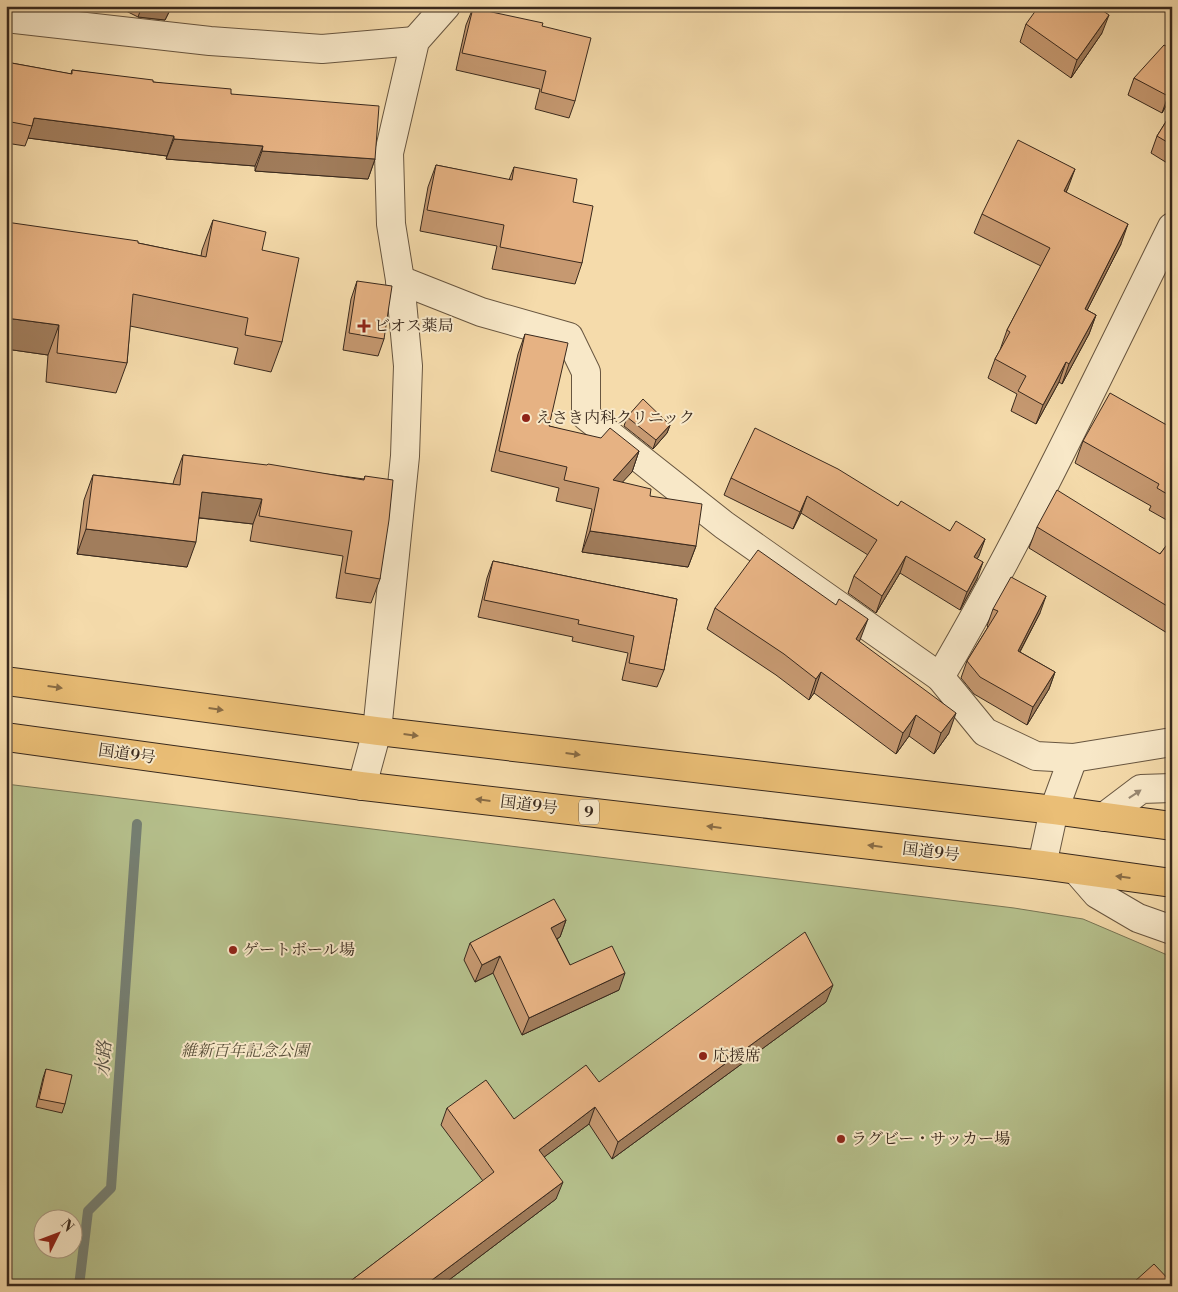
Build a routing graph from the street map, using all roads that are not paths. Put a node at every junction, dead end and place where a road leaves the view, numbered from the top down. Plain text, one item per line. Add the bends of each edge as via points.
1 (446, 6) edge
2 (6, 18) edge
3 (415, 40) junction
4 (1172, 226) edge
5 (400, 280) junction
6 (940, 677) junction
7 (6, 681) edge
8 (378, 731) junction
9 (6, 737) edge
10 (1172, 742) edge
11 (1073, 758) junction
12 (362, 786) junction
13 (1172, 788) edge
14 (1054, 810) junction
15 (1104, 817) junction
16 (1172, 826) edge
17 (1042, 865) junction
18 (1077, 871) junction
19 (1172, 883) edge
20 (1172, 930) edge

1 - 3 street
2 - 3 street via 210,41 322,49
3 - 5 street via 389,152 391,224
4 - 6 street via 975,618
5 - 6 street via 481,312 570,337 586,372 586,416 724,525
5 - 8 street via 408,366 405,456
6 - 11 street via 985,732 1036,756
7 -> 8 highway
8 - 12 street
8 -> 14 highway
9 - 12 highway, 国道9号 / 9
10 - 11 street
11 - 14 street
17 -> 12 highway, 国道9号 / 9
15 -> 13 street via 1141,789
14 - 15 highway
14 - 17 street
15 - 16 highway
17 - 18 highway, 国道9号 / 9
19 -> 18 highway, 国道9号 / 9
18 - 20 street via 1097,894 1138,918

